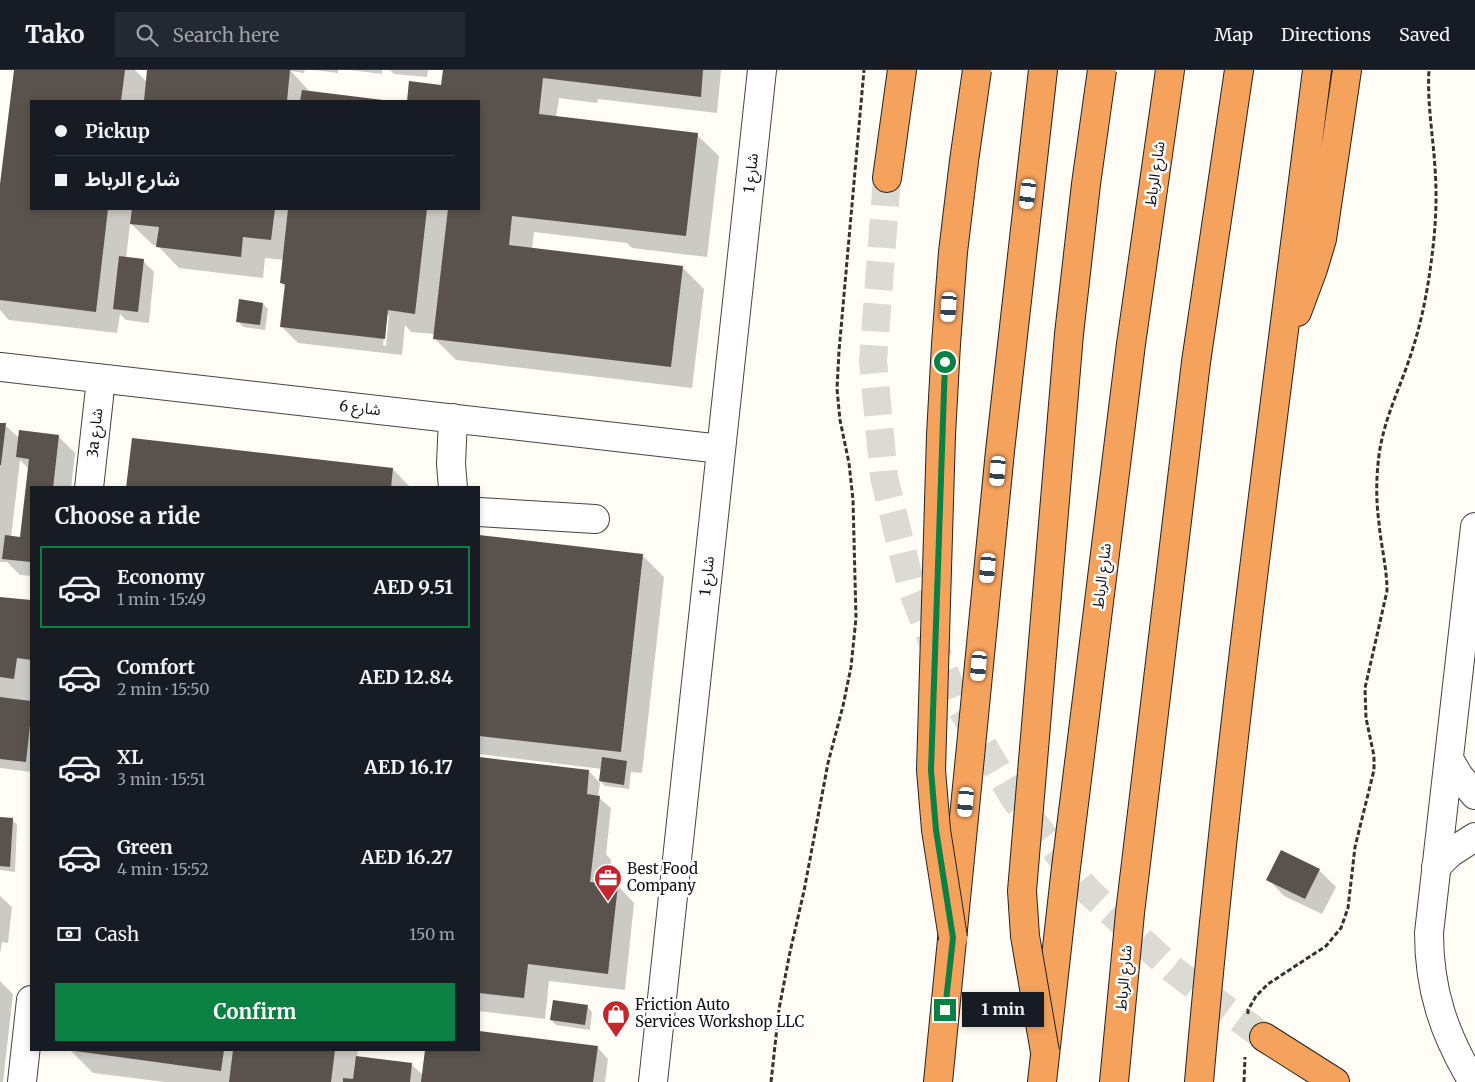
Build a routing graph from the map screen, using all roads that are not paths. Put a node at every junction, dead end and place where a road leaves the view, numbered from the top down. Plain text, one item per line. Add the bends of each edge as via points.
1 (762, 70) edge
2 (902, 70) edge
3 (977, 70) edge
4 (1043, 70) edge
5 (1102, 70) edge
6 (1170, 70) edge
7 (1239, 70) edge
8 (1317, 70) edge
9 (1348, 70) edge
10 (887, 178) tunnel mouth
11 (1282, 351) junction
12 (0, 367) edge
13 (101, 379) junction
14 (453, 418) junction
15 (721, 448) junction
16 (89, 486) edge
17 (453, 486) edge
18 (480, 512) edge
19 (595, 519) dead end
20 (1475, 526) edge
21 (1449, 759) junction
22 (1475, 795) edge
23 (1475, 837) edge
24 (1436, 867) junction
25 (953, 938) junction
26 (30, 1009) edge
27 (1252, 1036) tunnel mouth
28 (1045, 1052) junction
29 (22, 1082) edge
30 (653, 1082) edge
31 (938, 1082) edge
32 (1042, 1082) edge
33 (1114, 1082) edge
34 (1199, 1082) edge
35 (1335, 1082) edge
36 (1473, 1082) edge

1 - 15 street, شارع 1
2 - 10 highway
3 - 25 highway, bridge via 955,234 946,344 931,770 936,830
4 - 25 highway via 1000,451
5 - 28 highway, bridge via 1069,334 1022,891 1025,936
6 - 28 highway, شارع الرباط via 1130,354
7 - 33 highway, شارع الرباط via 1196,362 1130,913
8 - 11 highway
9 - 11 highway via 1322,239
11 - 34 highway via 1211,942
12 - 13 street, شارع 6
13 - 14 street, شارع 6
13 - 16 street, 3a شارع
14 - 15 street, شارع 6
14 - 17 street
15 - 30 street, شارع 1
18 - 19 street
20 - 21 street
21 - 22 street
21 - 24 street
23 - 24 street via 1450,853
24 - 36 street via 1429,933 1433,985 1449,1037
25 - 31 highway
26 - 29 street
27 - 35 highway
28 - 32 highway, شارع الرباط

